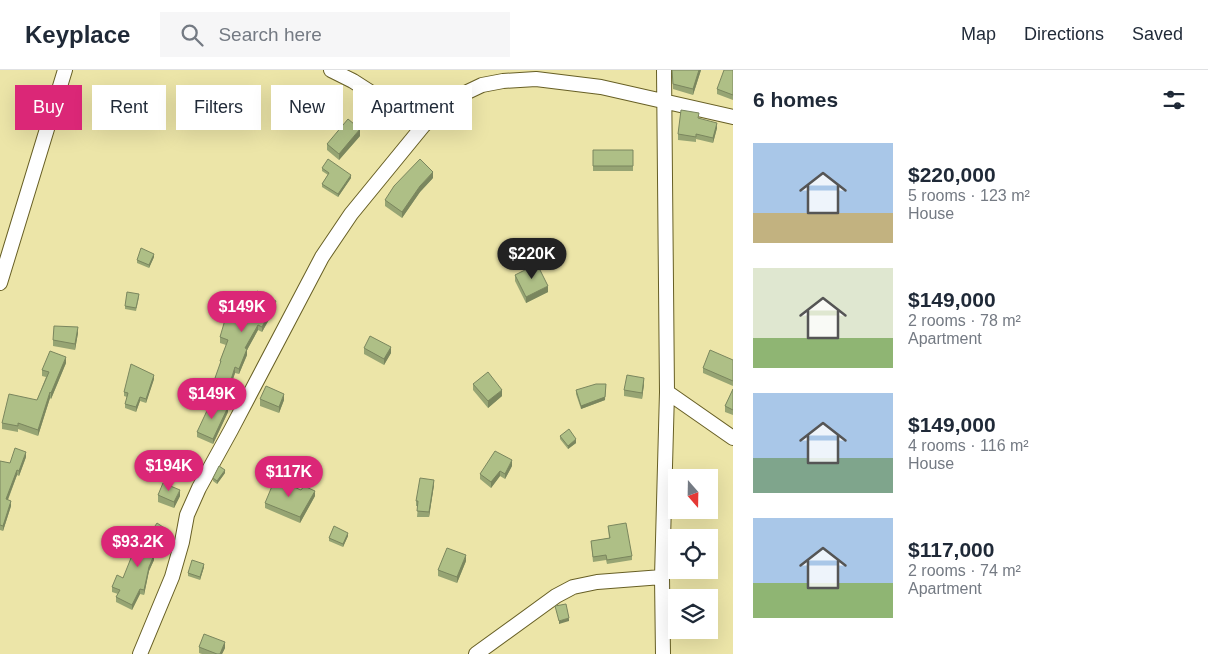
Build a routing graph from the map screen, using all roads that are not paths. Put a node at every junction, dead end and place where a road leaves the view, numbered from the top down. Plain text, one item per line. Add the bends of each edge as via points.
1 (65, 70) edge
2 (331, 70) edge
3 (664, 70) edge
4 (359, 85) edge
5 (472, 90) edge
6 (665, 101) junction
7 (733, 117) edge
8 (420, 130) edge
9 (0, 283) edge
10 (667, 392) junction
11 (733, 438) edge
12 (662, 577) junction
13 (140, 654) edge
14 (476, 654) edge
15 (663, 654) edge

1 - 9 street
2 - 4 street
3 - 6 street
5 - 6 street via 503,81 536,79 601,87
6 - 7 street
6 - 10 street
8 - 13 street via 351,214 322,257 199,488 187,515 172,577
10 - 11 street
10 - 12 street
12 - 14 street via 573,587
12 - 15 street

